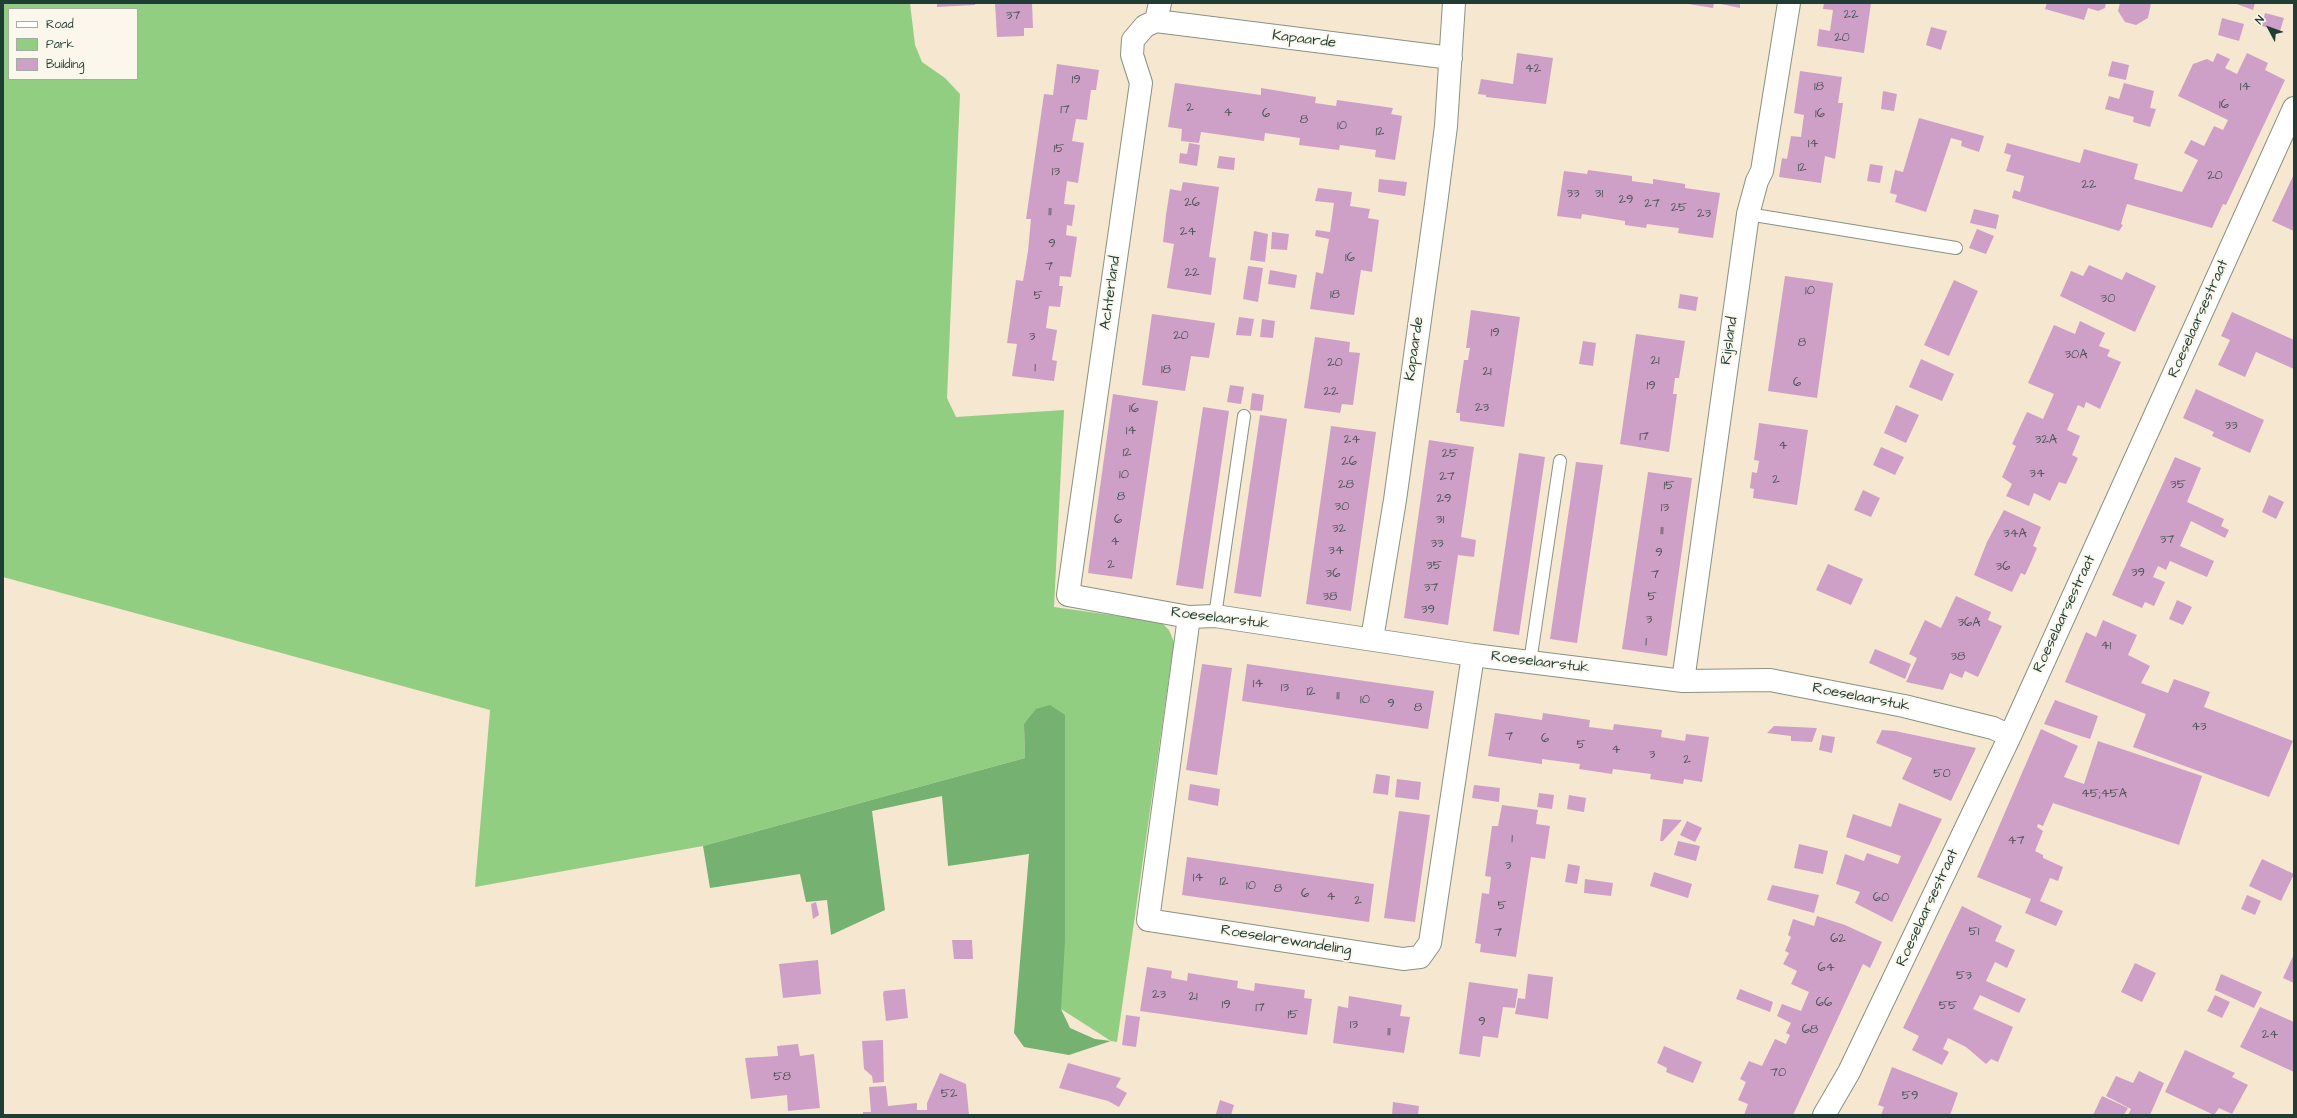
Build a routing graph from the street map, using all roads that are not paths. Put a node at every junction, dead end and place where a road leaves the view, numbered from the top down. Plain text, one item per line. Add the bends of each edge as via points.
1 (1454, 3) edge
2 (1789, 3) edge
3 (1158, 12) edge
4 (1451, 58) junction
5 (2294, 108) edge
6 (1748, 214) junction
7 (1956, 248) dead end
8 (1244, 416) dead end
9 (1560, 461) dead end
10 (1068, 595) joint
11 (1215, 616) junction
12 (1189, 617) junction
13 (1372, 639) junction
14 (1473, 655) junction
15 (1530, 662) junction
16 (1683, 681) junction
17 (2010, 736) junction
18 (1824, 1115) edge

1 - 4 street, Kapaarde
2 - 6 street, Rijsland via 1762,171 1756,181
3 - 4 street, Kapaarde
3 - 10 street, Achterland via 1133,40 1132,55 1141,83
4 - 13 street, Kapaarde via 1446,126 1396,500
5 - 17 street, Roeselaarsestraat
6 - 7 lane
6 - 16 street, Rijsland
8 - 11 lane
9 - 15 lane
10 - 12 street, Roeselaarstuk
11 - 12 street, Roeselaarstuk
11 - 13 street, Roeselaarstuk
12 - 14 street, Roeselarewandeling via 1148,920 1403,959 1420,957 1430,943
13 - 14 street, Roeselaarstuk
14 - 15 street, Roeselaarstuk
15 - 16 street, Roeselaarstuk
16 - 17 street, Roeselaarstuk via 1770,680 1904,706 1993,728
17 - 18 street, Roeselaarsestraat via 1849,1072

